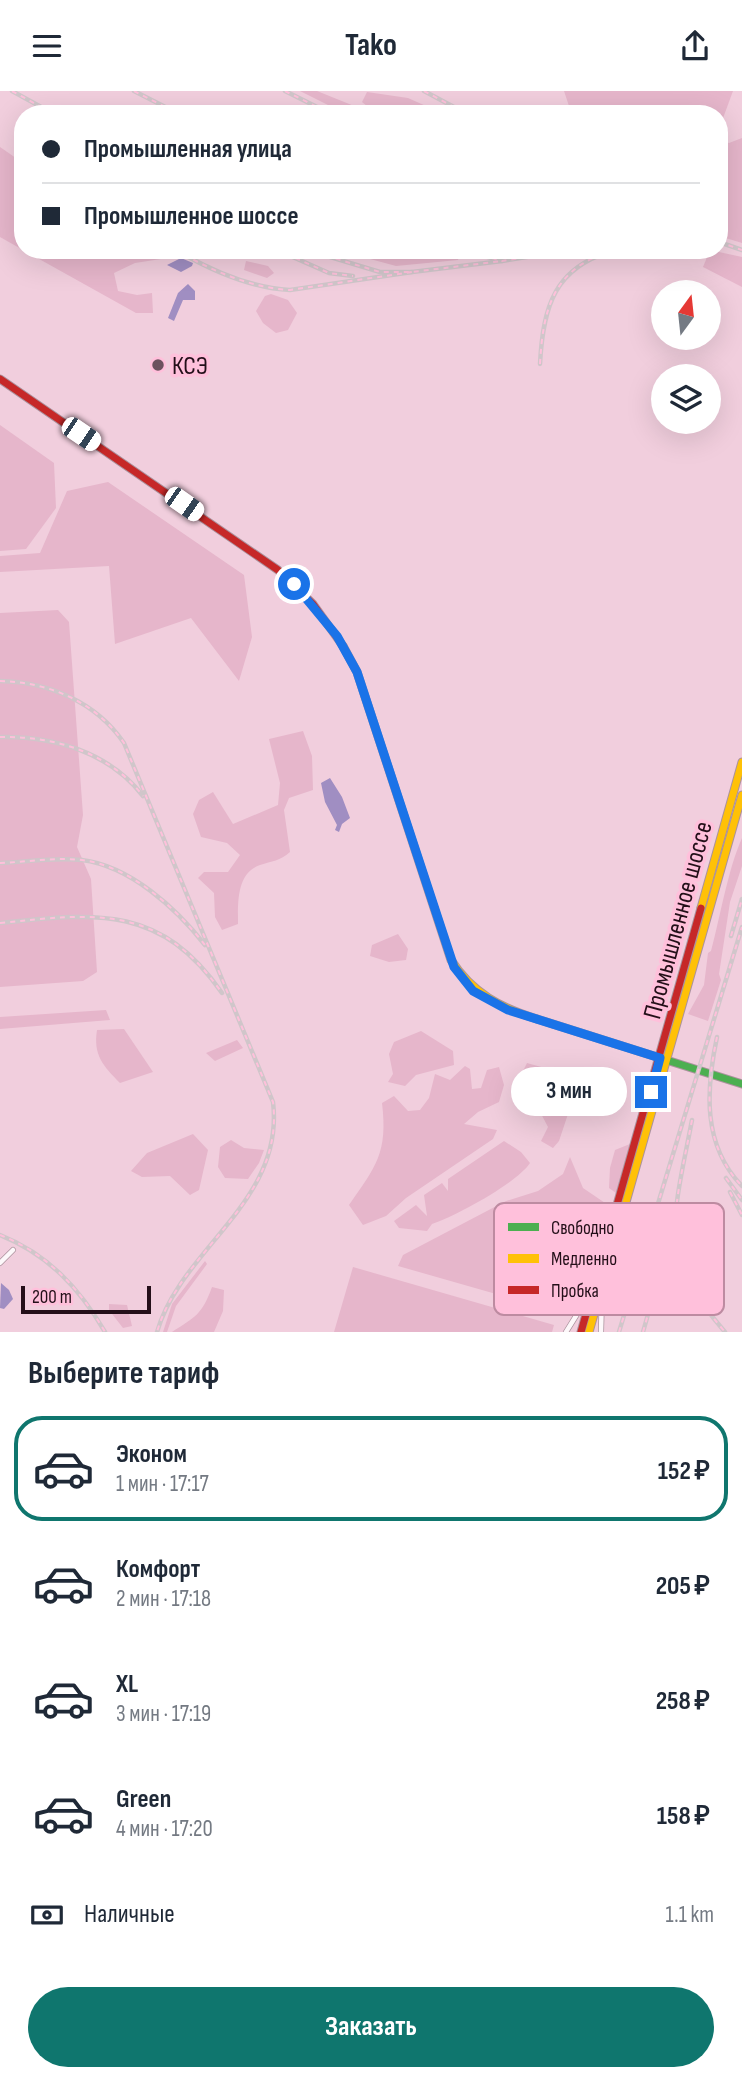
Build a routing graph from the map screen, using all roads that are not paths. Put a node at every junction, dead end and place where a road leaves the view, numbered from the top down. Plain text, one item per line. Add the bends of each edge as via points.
1 (0, 379) edge
2 (742, 761) edge
3 (742, 795) edge
4 (734, 806) junction
5 (664, 1059) junction
6 (742, 1084) edge
7 (623, 1203) edge
8 (13, 1250) dead end
9 (0, 1263) edge
10 (579, 1315) edge
11 (588, 1315) edge
12 (566, 1332) edge
13 (581, 1332) edge

1 - 5 street via 278,570 316,609 344,647 363,687 443,940 464,982 508,1010
2 - 4 street, Промышленное шоссе
3 - 4 street, Промышленное шоссе
4 - 5 street, Промышленное шоссе
5 - 6 street
5 - 7 street, Промышленное шоссе
8 - 9 street
10 - 12 street
11 - 13 street, Промышленное шоссе

